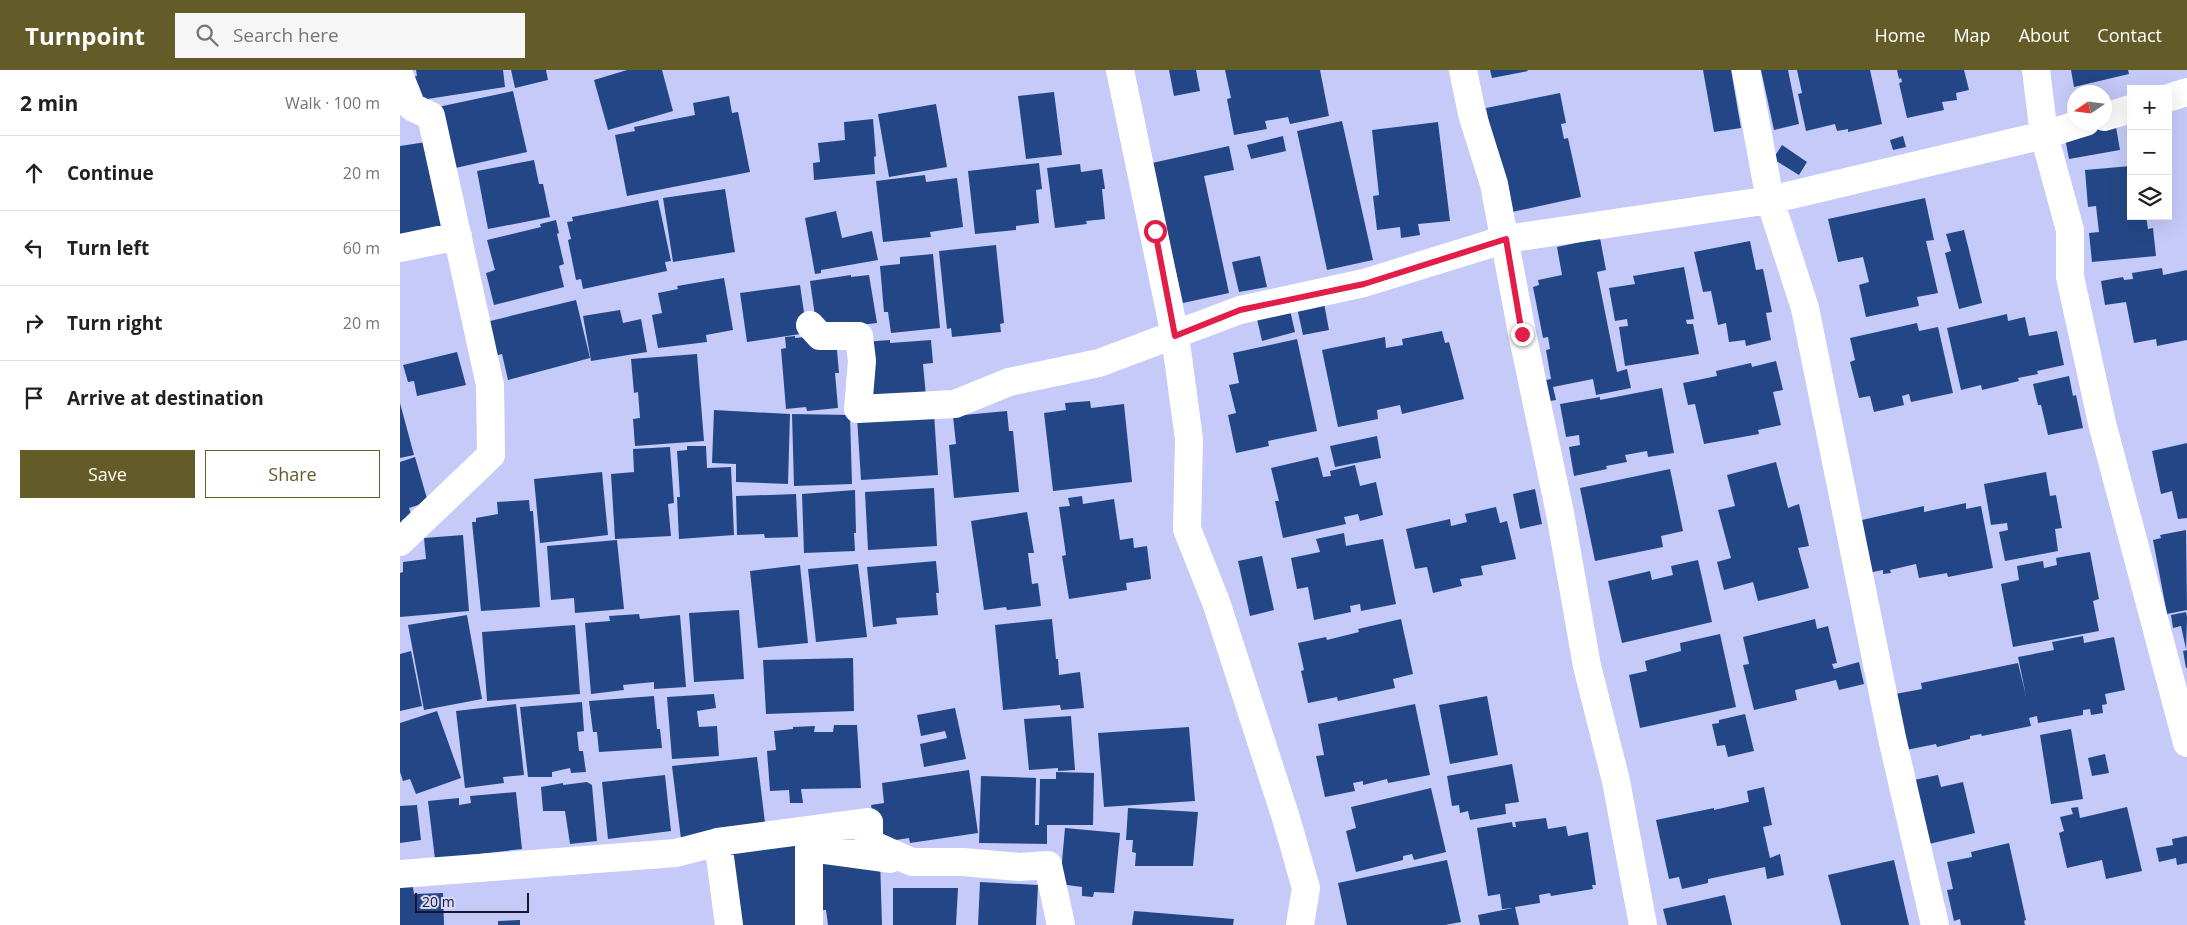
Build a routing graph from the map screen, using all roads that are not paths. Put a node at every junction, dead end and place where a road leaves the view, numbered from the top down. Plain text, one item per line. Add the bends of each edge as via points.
1 (1120, 70) edge
2 (1463, 70) edge
3 (1746, 70) edge
4 (2036, 70) edge
5 (400, 77) edge
6 (2187, 92) edge
7 (2172, 97) edge
8 (2127, 110) edge
9 (2112, 115) edge
10 (2067, 128) edge
11 (2044, 135) junction
12 (1770, 200) junction
13 (458, 236) junction
14 (1506, 239) junction
15 (400, 248) edge
16 (810, 325) dead end
17 (1175, 336) junction
18 (400, 542) edge
19 (2187, 743) edge
20 (718, 842) junction
21 (912, 862) junction
22 (400, 874) edge
23 (729, 925) edge
24 (809, 925) edge
25 (1062, 925) edge
26 (1300, 925) edge
27 (1643, 925) edge
28 (1935, 925) edge

1 - 17 street
2 - 14 street
3 - 12 street
4 - 11 street
5 - 13 street via 412,107 432,116
6 - 7 street
8 - 9 street
10 - 11 street
11 - 12 street
11 - 19 street via 2070,230 2070,277 2102,423
12 - 14 street
12 - 28 street via 1805,308 1892,738
13 - 15 street
13 - 18 street via 490,386 492,455
14 - 17 street via 1364,284 1240,310
14 - 27 street via 1587,666 1616,781
16 - 17 street via 820,336 859,336 862,362 858,409 956,404 1010,382 1099,363
17 - 26 street via 1189,439 1187,529 1216,602 1306,888
20 - 21 street via 869,822 869,844
20 - 22 street via 676,853
20 - 23 street
21 - 24 street via 809,848
21 - 25 street via 1048,866

